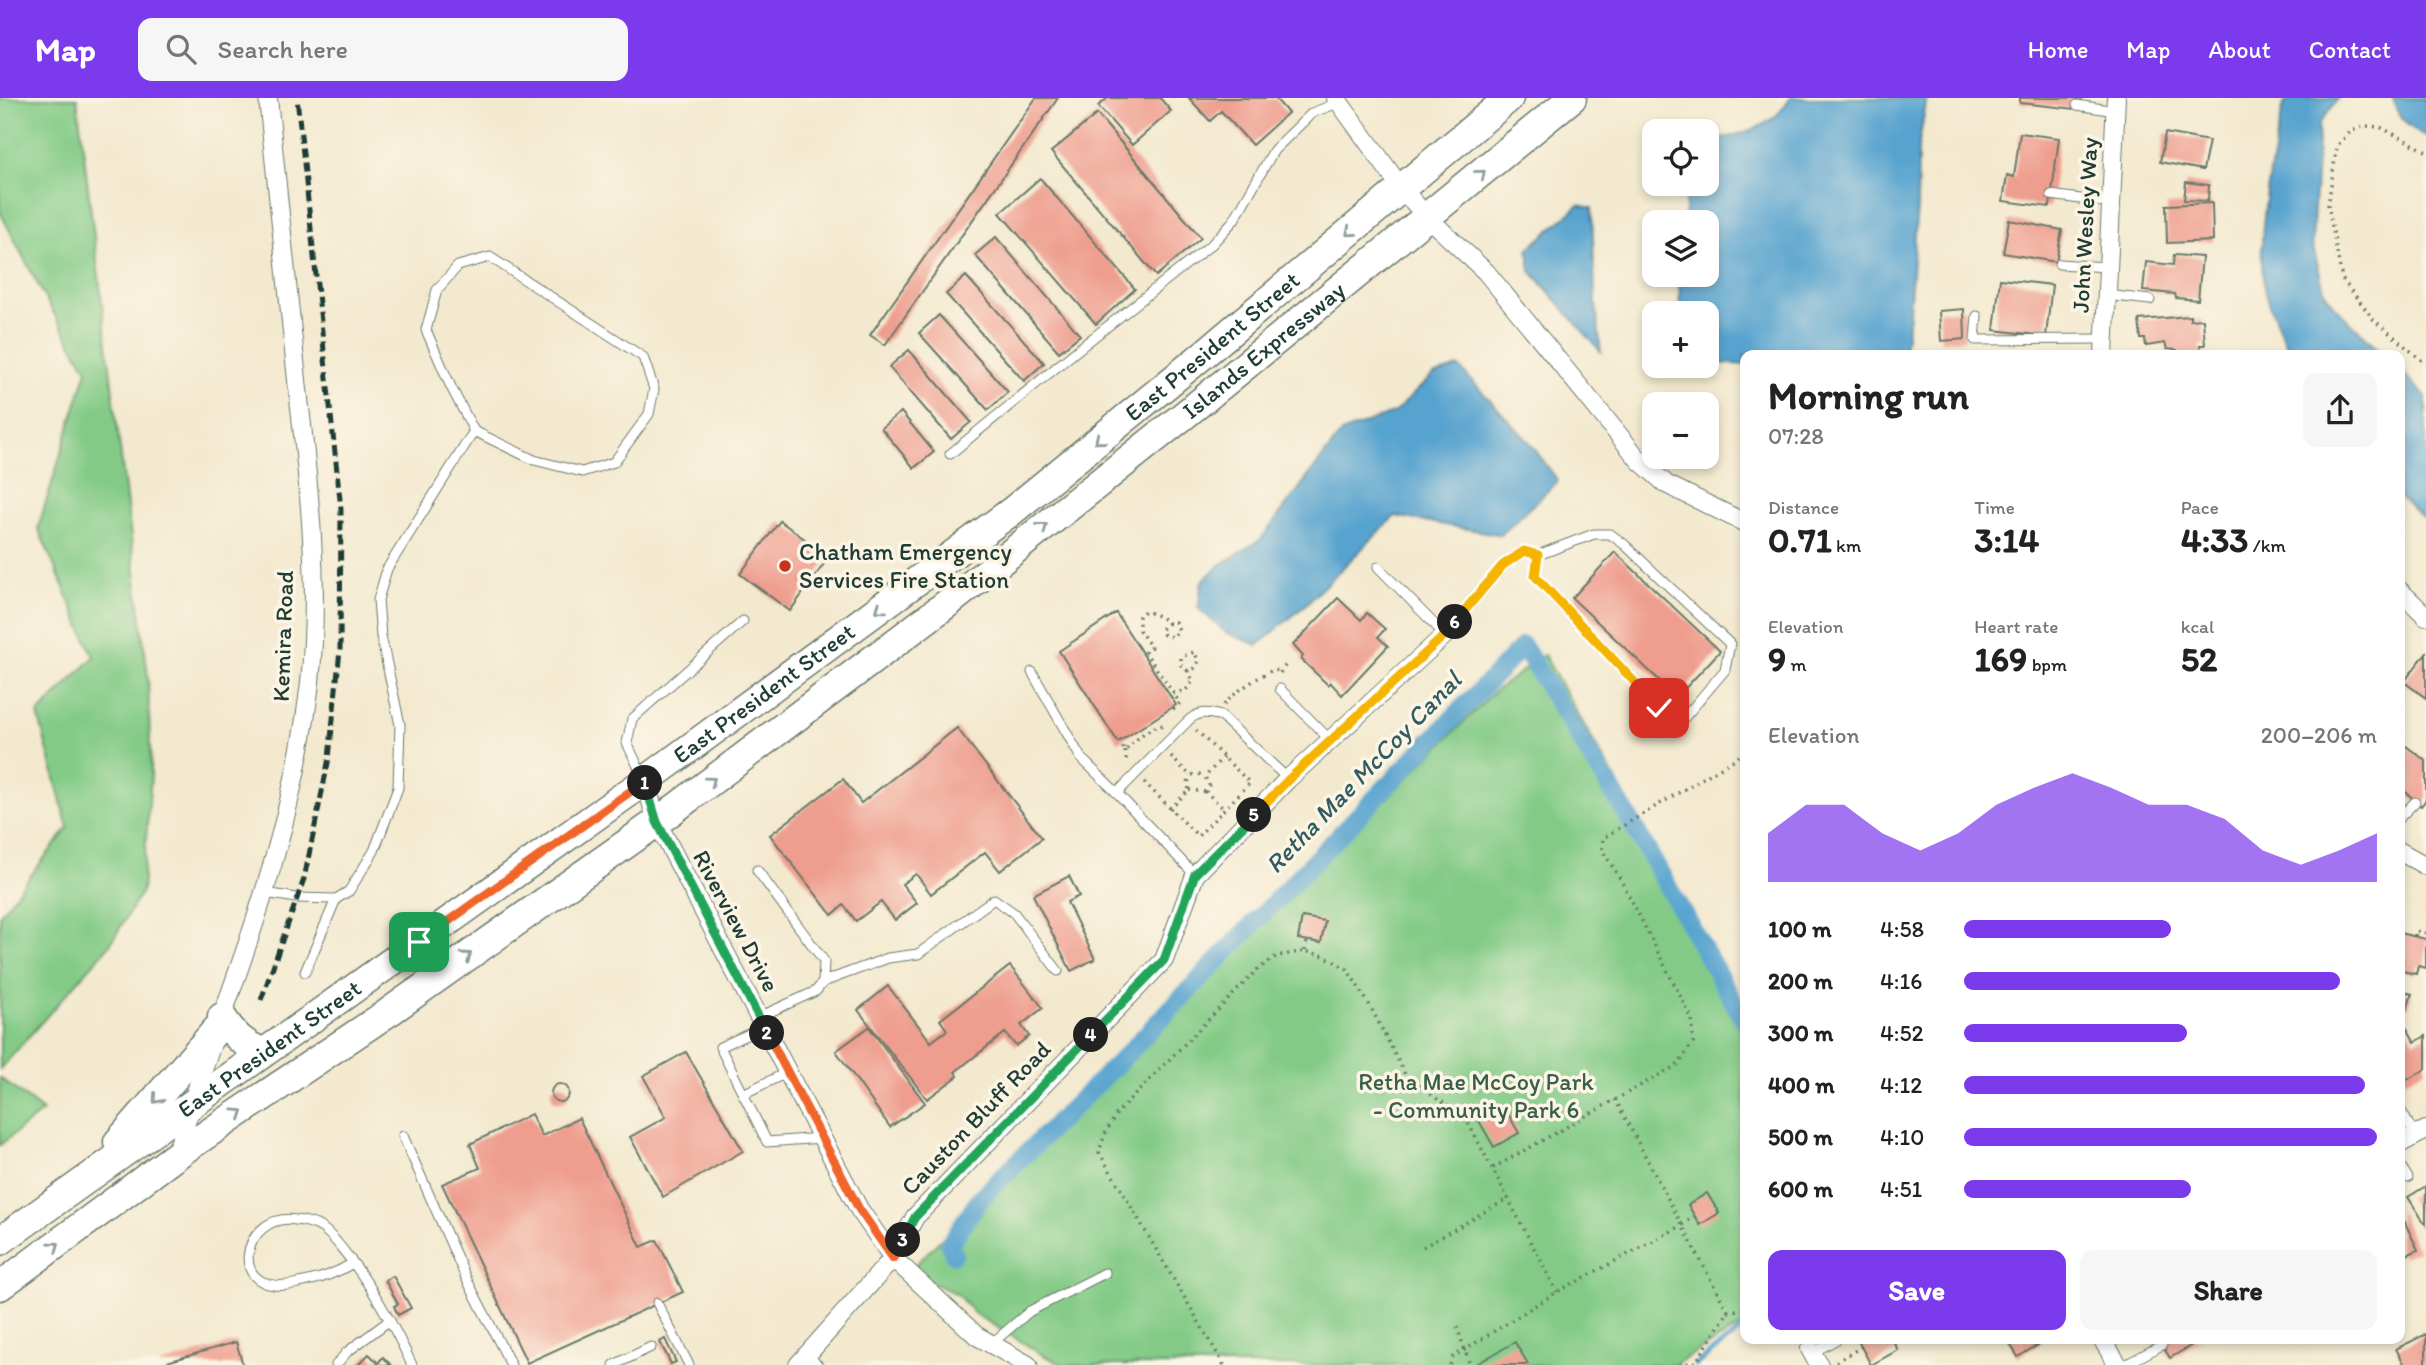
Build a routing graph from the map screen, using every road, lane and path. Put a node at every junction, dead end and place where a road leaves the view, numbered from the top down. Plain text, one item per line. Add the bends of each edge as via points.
1 (268, 98) edge
2 (1509, 98) edge
3 (1572, 98) edge
4 (1338, 100) edge
5 (2116, 104) edge
6 (2077, 105) dead end
7 (2426, 151) edge
8 (1402, 189) junction
9 (2051, 195) dead end
10 (2110, 203) junction
11 (1429, 218) junction
12 (2059, 264) dead end
13 (2107, 267) junction
14 (2106, 295) junction
15 (2150, 300) dead end
16 (1977, 316) dead end
17 (2104, 347) edge
18 (2426, 364) edge
19 (474, 431) junction
20 (950, 454) dead end
21 (1740, 521) edge
22 (1538, 555) junction
23 (1378, 567) dead end
24 (2405, 596) edge
25 (952, 600) joint
26 (2426, 617) edge
27 (743, 621) dead end
28 (1168, 622) junction
29 (1445, 635) junction
30 (1188, 671) junction
31 (1280, 671) dead end
32 (1032, 672) dead end
33 (1280, 689) dead end
34 (1173, 694) junction
35 (1223, 706) dead end
36 (1183, 707) dead end
37 (1179, 713) dead end
38 (1174, 719) dead end
39 (1187, 722) junction
40 (1169, 724) dead end
41 (1330, 740) junction
42 (1119, 741) dead end
43 (1740, 756) edge
44 (1171, 757) dead end
45 (1223, 757) junction
46 (1136, 774) junction
47 (1190, 775) junction
48 (1205, 777) junction
49 (1289, 779) junction
50 (645, 781) junction
51 (1189, 790) junction
52 (1206, 792) junction
53 (1118, 793) junction
54 (2415, 802) dead end
55 (1170, 809) junction
56 (1224, 809) junction
57 (2405, 812) edge
58 (657, 822) junction
59 (2405, 854) edge
60 (2426, 866) edge
61 (757, 870) dead end
62 (1195, 874) junction
63 (265, 893) junction
64 (336, 899) junction
65 (2426, 933) edge
66 (2414, 936) dead end
67 (1307, 940) dead end
68 (1305, 951) junction
69 (1058, 971) dead end
70 (306, 972) dead end
71 (823, 982) junction
72 (762, 1022) junction
73 (220, 1023) junction
74 (264, 1052) junction
75 (788, 1072) junction
76 (743, 1094) junction
77 (1615, 1099) junction
78 (193, 1103) junction
79 (2405, 1119) edge
80 (403, 1136) dead end
81 (2414, 1137) edge
82 (822, 1138) junction
83 (174, 1159) junction
84 (1493, 1168) junction
85 (2405, 1173) edge
86 (2408, 1178) dead end
87 (83, 1181) junction
88 (1509, 1198) junction
89 (1695, 1216) dead end
90 (1681, 1226) junction
91 (0, 1241) edge
92 (1423, 1247) dead end
93 (893, 1258) junction
94 (353, 1263) junction
95 (1105, 1273) dead end
96 (0, 1286) edge
97 (1557, 1292) junction
98 (657, 1303) dead end
99 (1740, 1309) edge
100 (1728, 1312) junction
101 (390, 1320) junction
102 (1457, 1327) dead end
103 (991, 1344) junction
104 (1830, 1344) edge
105 (2105, 1344) edge
106 (2162, 1345) dead end
107 (1861, 1347) dead end
108 (651, 1348) dead end
109 (1465, 1350) junction
110 (1814, 1356) edge
111 (808, 1362) edge
112 (337, 1365) edge
113 (412, 1365) edge
114 (512, 1365) edge
115 (614, 1365) edge
116 (689, 1365) edge
117 (1028, 1365) edge
118 (1224, 1365) edge
119 (1450, 1365) edge
120 (1470, 1365) edge
121 (1676, 1365) edge
122 (1830, 1365) edge
123 (2118, 1365) edge
124 (2125, 1365) edge

1 - 63 street, Kemira Road via 308,476 313,597 310,680 293,788
2 - 8 main road
11 -> 3 main road, Islands Expressway
4 - 8 street
4 - 20 lane via 1312,113 1274,150 1234,219 1212,244
5 - 6 lane
5 - 10 street, John Wesley Way
7 - 18 path via 2381,127 2351,131 2337,146 2328,205 2342,279 2374,320
8 - 11 street
8 -> 50 main road, East President Street via 1012,511
9 - 10 lane
10 - 13 street, John Wesley Way
11 - 21 street via 1486,272 1640,461 1666,484
25 -> 11 main road, Islands Expressway
12 - 13 lane
13 - 14 street, John Wesley Way
14 - 15 lane
14 - 17 street, John Wesley Way
16 - 17 lane via 1975,340
19 - 19 lane via 426,330 437,290 458,266 490,257 643,357 654,389 649,414 614,462 582,472 534,460
19 - 64 lane via 387,569 378,600 400,725 398,788 374,851 349,891
22 - 22 lane via 1594,534 1610,534 1730,645 1725,670 1685,717 1659,708 1535,576
22 - 29 lane via 1524,551 1503,565
23 - 29 lane
24 - 26 street
58 -> 25 main road, East President Street
27 - 50 lane via 632,719 627,743
28 - 28 path via 1175,622 1179,629 1172,637 1161,629
28 - 34 path via 1145,611 1139,617 1139,630 1151,647 1145,652
29 - 41 street, Causton Bluff Road
30 - 30 path via 1199,661 1195,652 1181,657 1181,665
30 - 34 path via 1193,681 1186,690
31 - 35 path via 1265,674
32 - 53 lane via 1081,758
33 - 41 lane
34 - 38 path via 1180,703 1170,710
36 - 37 path
39 - 45 path
39 - 46 lane
39 - 49 lane via 1208,712 1221,716
40 - 42 path via 1145,732 1125,751
41 - 49 street, Causton Bluff Road
43 - 77 path via 1603,838 1602,850 1622,880 1692,1019 1693,1042 1679,1063
44 - 47 path
45 - 48 path
45 - 56 path via 1250,783
46 - 53 lane
46 - 55 path
47 - 48 path
47 - 51 path
48 - 52 path
49 - 62 street, Causton Bluff Road
50 - 58 street, Riverview Drive
50 - 74 main road, East President Street
51 - 52 path
51 - 55 path
52 - 56 path
53 - 62 lane
54 - 57 lane
55 - 56 path via 1198,836
58 - 72 street, Riverview Drive
83 -> 58 main road, East President Street
59 - 60 street
61 - 71 lane via 824,961
62 - 93 street, Causton Bluff Road via 1164,960 915,1217
63 - 64 lane
63 - 73 street, Kemira Road
64 - 70 lane
65 - 66 path via 2415,931
67 - 68 path
68 - 84 path via 1347,969 1406,1076 1464,1115
68 - 118 path via 1277,956 1257,970 1117,1113 1099,1152
69 - 71 lane via 1014,913 994,899 918,954 888,958
71 - 72 lane
72 - 75 street, Riverview Drive
72 - 76 lane via 720,1047
73 - 74 main road via 248,1047
73 - 78 street, Kemira Road
73 -> 87 main road
74 - 78 main road, East President Street
75 - 76 lane
75 - 82 street, Riverview Drive
76 - 82 lane via 767,1142
77 - 84 path
77 - 90 path
78 - 83 street, Kemira Road
78 - 87 main road, East President Street
79 - 81 lane
80 - 114 lane via 467,1280
82 - 93 street, Riverview Drive via 859,1209
96 -> 83 main road, East President Street
84 - 88 path
85 - 86 lane
87 - 91 main road, East President Street
88 - 92 path
88 - 97 path
89 - 90 path
90 - 97 path
90 - 100 path
93 - 103 street, Riverview Drive via 976,1336
93 - 111 street, Causton Bluff Road
94 - 94 lane via 322,1228 291,1219 262,1228 247,1254 257,1279 280,1288 335,1274
94 - 101 lane
95 - 103 lane via 1030,1311
97 - 109 path
98 - 116 lane
99 - 100 path
100 - 121 path via 1696,1362
101 - 112 lane via 346,1352
101 - 113 lane
102 - 109 path
103 - 117 street, Riverview Drive
104 - 110 lane
105 - 123 street
106 - 124 lane
107 - 122 path
108 - 115 lane
109 - 119 path via 1452,1357
109 - 120 path

